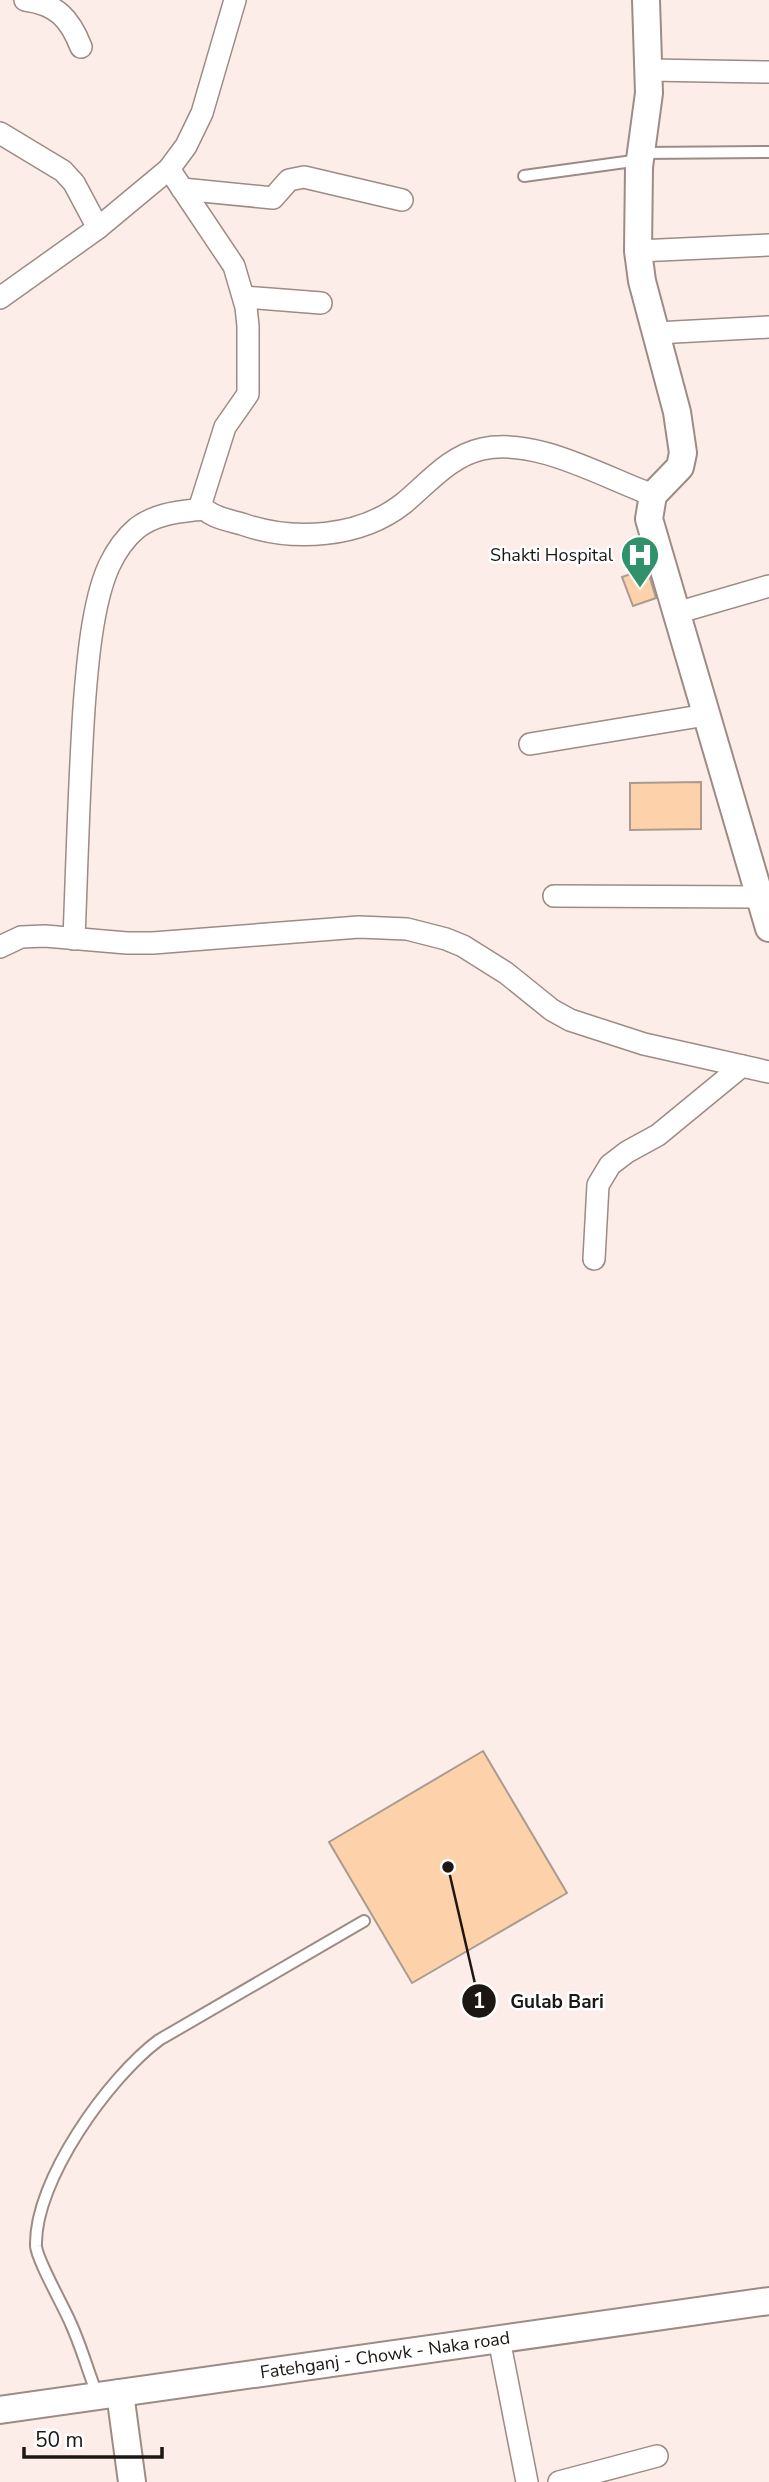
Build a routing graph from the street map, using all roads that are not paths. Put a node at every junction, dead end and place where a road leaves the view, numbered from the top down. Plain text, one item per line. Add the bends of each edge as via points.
1 (24, 0) edge
2 (235, 0) edge
3 (646, 0) edge
4 (81, 47) dead end
5 (649, 70) junction
6 (769, 72) edge
7 (0, 133) edge
8 (769, 152) edge
9 (640, 156) junction
10 (169, 169) junction
11 (524, 176) dead end
12 (182, 189) junction
13 (402, 200) dead end
14 (97, 228) junction
15 (769, 244) edge
16 (638, 251) junction
17 (244, 297) junction
18 (0, 298) edge
19 (321, 303) dead end
20 (769, 327) edge
21 (656, 333) junction
22 (653, 495) junction
23 (203, 509) junction
24 (769, 586) edge
25 (676, 613) junction
26 (706, 715) junction
27 (530, 744) dead end
28 (554, 896) dead end
29 (765, 910) edge
30 (74, 939) junction
31 (0, 947) edge
32 (742, 1066) junction
33 (769, 1072) edge
34 (594, 1259) dead end
35 (364, 1922) dead end
36 (769, 2301) edge
37 (499, 2339) junction
38 (109, 2395) junction
39 (0, 2410) edge
40 (657, 2456) dead end
41 (132, 2482) edge
42 (527, 2482) edge
43 (559, 2482) edge

1 - 4 street via 66,18
2 - 10 street via 202,113
3 - 5 street
5 - 6 street
5 - 9 street
7 - 14 street via 63,171
8 - 9 lane
9 - 11 lane
9 - 16 street
10 - 12 street
10 - 14 street
12 - 13 street via 273,198 289,180 304,177
12 - 17 street via 233,266
14 - 18 street
15 - 16 street
16 - 21 street
17 - 19 street
17 - 23 street via 250,385 225,427
20 - 21 street
21 - 22 street via 683,453 680,467
22 - 23 street via 530,449 507,447 471,452 388,513 332,533 257,530
22 - 25 street via 649,519
23 - 30 street via 152,518 121,546 108,568 88,659
24 - 25 street
25 - 26 street
26 - 27 street
26 - 29 street
28 - 29 street
30 - 31 street via 21,937
30 - 32 street via 153,943 359,927 407,929 463,946 570,1020 644,1044
32 - 33 street
32 - 34 street via 677,1121 606,1171 596,1199
35 - 38 lane via 141,2053 67,2149 45,2195 36,2248
36 - 37 street, Fatehganj - Chowk - Naka road
37 - 38 street, Fatehganj - Chowk - Naka road
37 - 42 street
38 - 39 street, Fatehganj - Chowk - Naka road
38 - 41 street
40 - 43 street

